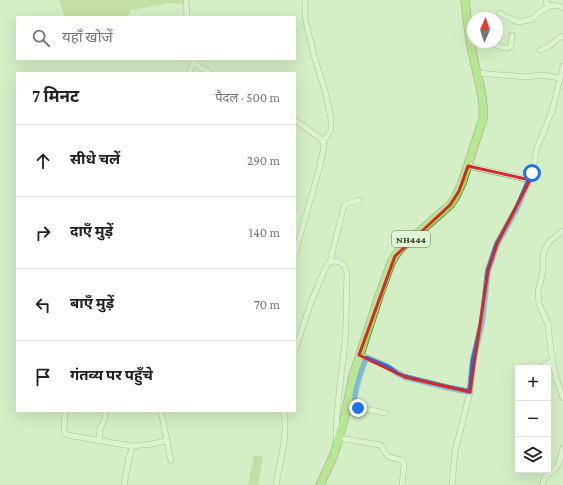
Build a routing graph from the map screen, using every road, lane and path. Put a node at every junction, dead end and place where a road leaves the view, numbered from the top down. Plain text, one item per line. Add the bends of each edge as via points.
1 (186, 0) edge
2 (305, 0) edge
3 (465, 0) edge
4 (546, 0) edge
5 (550, 6) junction
6 (563, 8) edge
7 (503, 15) edge
8 (187, 16) edge
9 (467, 18) edge
10 (512, 34) dead end
11 (563, 36) edge
12 (471, 48) edge
13 (503, 48) edge
14 (540, 50) dead end
15 (193, 61) edge
16 (563, 66) edge
17 (189, 72) edge
18 (208, 72) edge
19 (477, 73) junction
20 (560, 78) junction
21 (296, 121) edge
22 (323, 142) junction
23 (468, 166) junction
24 (530, 180) junction
25 (358, 200) dead end
26 (563, 231) edge
27 (296, 250) edge
28 (330, 262) junction
29 (296, 347) edge
30 (362, 357) junction
31 (552, 361) junction
32 (545, 365) edge
33 (470, 392) junction
34 (563, 398) edge
35 (65, 412) edge
36 (105, 412) edge
37 (161, 412) edge
38 (284, 412) edge
39 (386, 413) dead end
40 (339, 438) junction
41 (99, 440) junction
42 (167, 440) junction
43 (133, 446) junction
44 (336, 448) junction
45 (563, 448) edge
46 (171, 461) dead end
47 (124, 485) edge
48 (276, 485) edge
49 (320, 485) edge
50 (402, 485) edge
51 (452, 485) edge
52 (542, 485) edge

1 - 8 street
2 - 22 street via 305,18 331,119 331,130
3 - 9 highway, NH444
4 - 5 street
5 - 6 street
5 - 7 street via 532,18 519,22
10 - 13 street via 511,46
11 - 14 street
12 - 19 highway, NH444
15 - 17 street
15 - 18 street
16 - 20 street
19 - 20 street
19 - 23 highway, NH444 via 484,111
20 - 24 street via 552,112 537,148
21 - 22 street
22 - 27 street via 320,166
23 - 24 street
23 - 30 highway, NH444 via 459,191 450,205 395,256 386,274
24 - 33 street via 497,244 488,271
25 - 28 street via 344,206
26 - 31 street via 545,248 538,290 539,304 548,324
28 - 29 street via 319,283
28 - 44 street via 343,263 347,274 345,341 337,408
30 - 33 street via 405,377
30 - 39 street via 355,405
30 - 40 highway, NH444 via 353,376
31 - 32 street
31 - 34 street
33 - 51 street via 455,451
35 - 41 street via 64,428 67,435
36 - 41 street
37 - 42 street
38 - 48 street via 284,443
40 - 44 highway, NH444
40 - 50 street via 380,445 388,456 402,460
41 - 43 street
42 - 43 street
42 - 46 street
43 - 47 street
44 - 49 highway, NH444
45 - 52 street via 559,463 545,477

